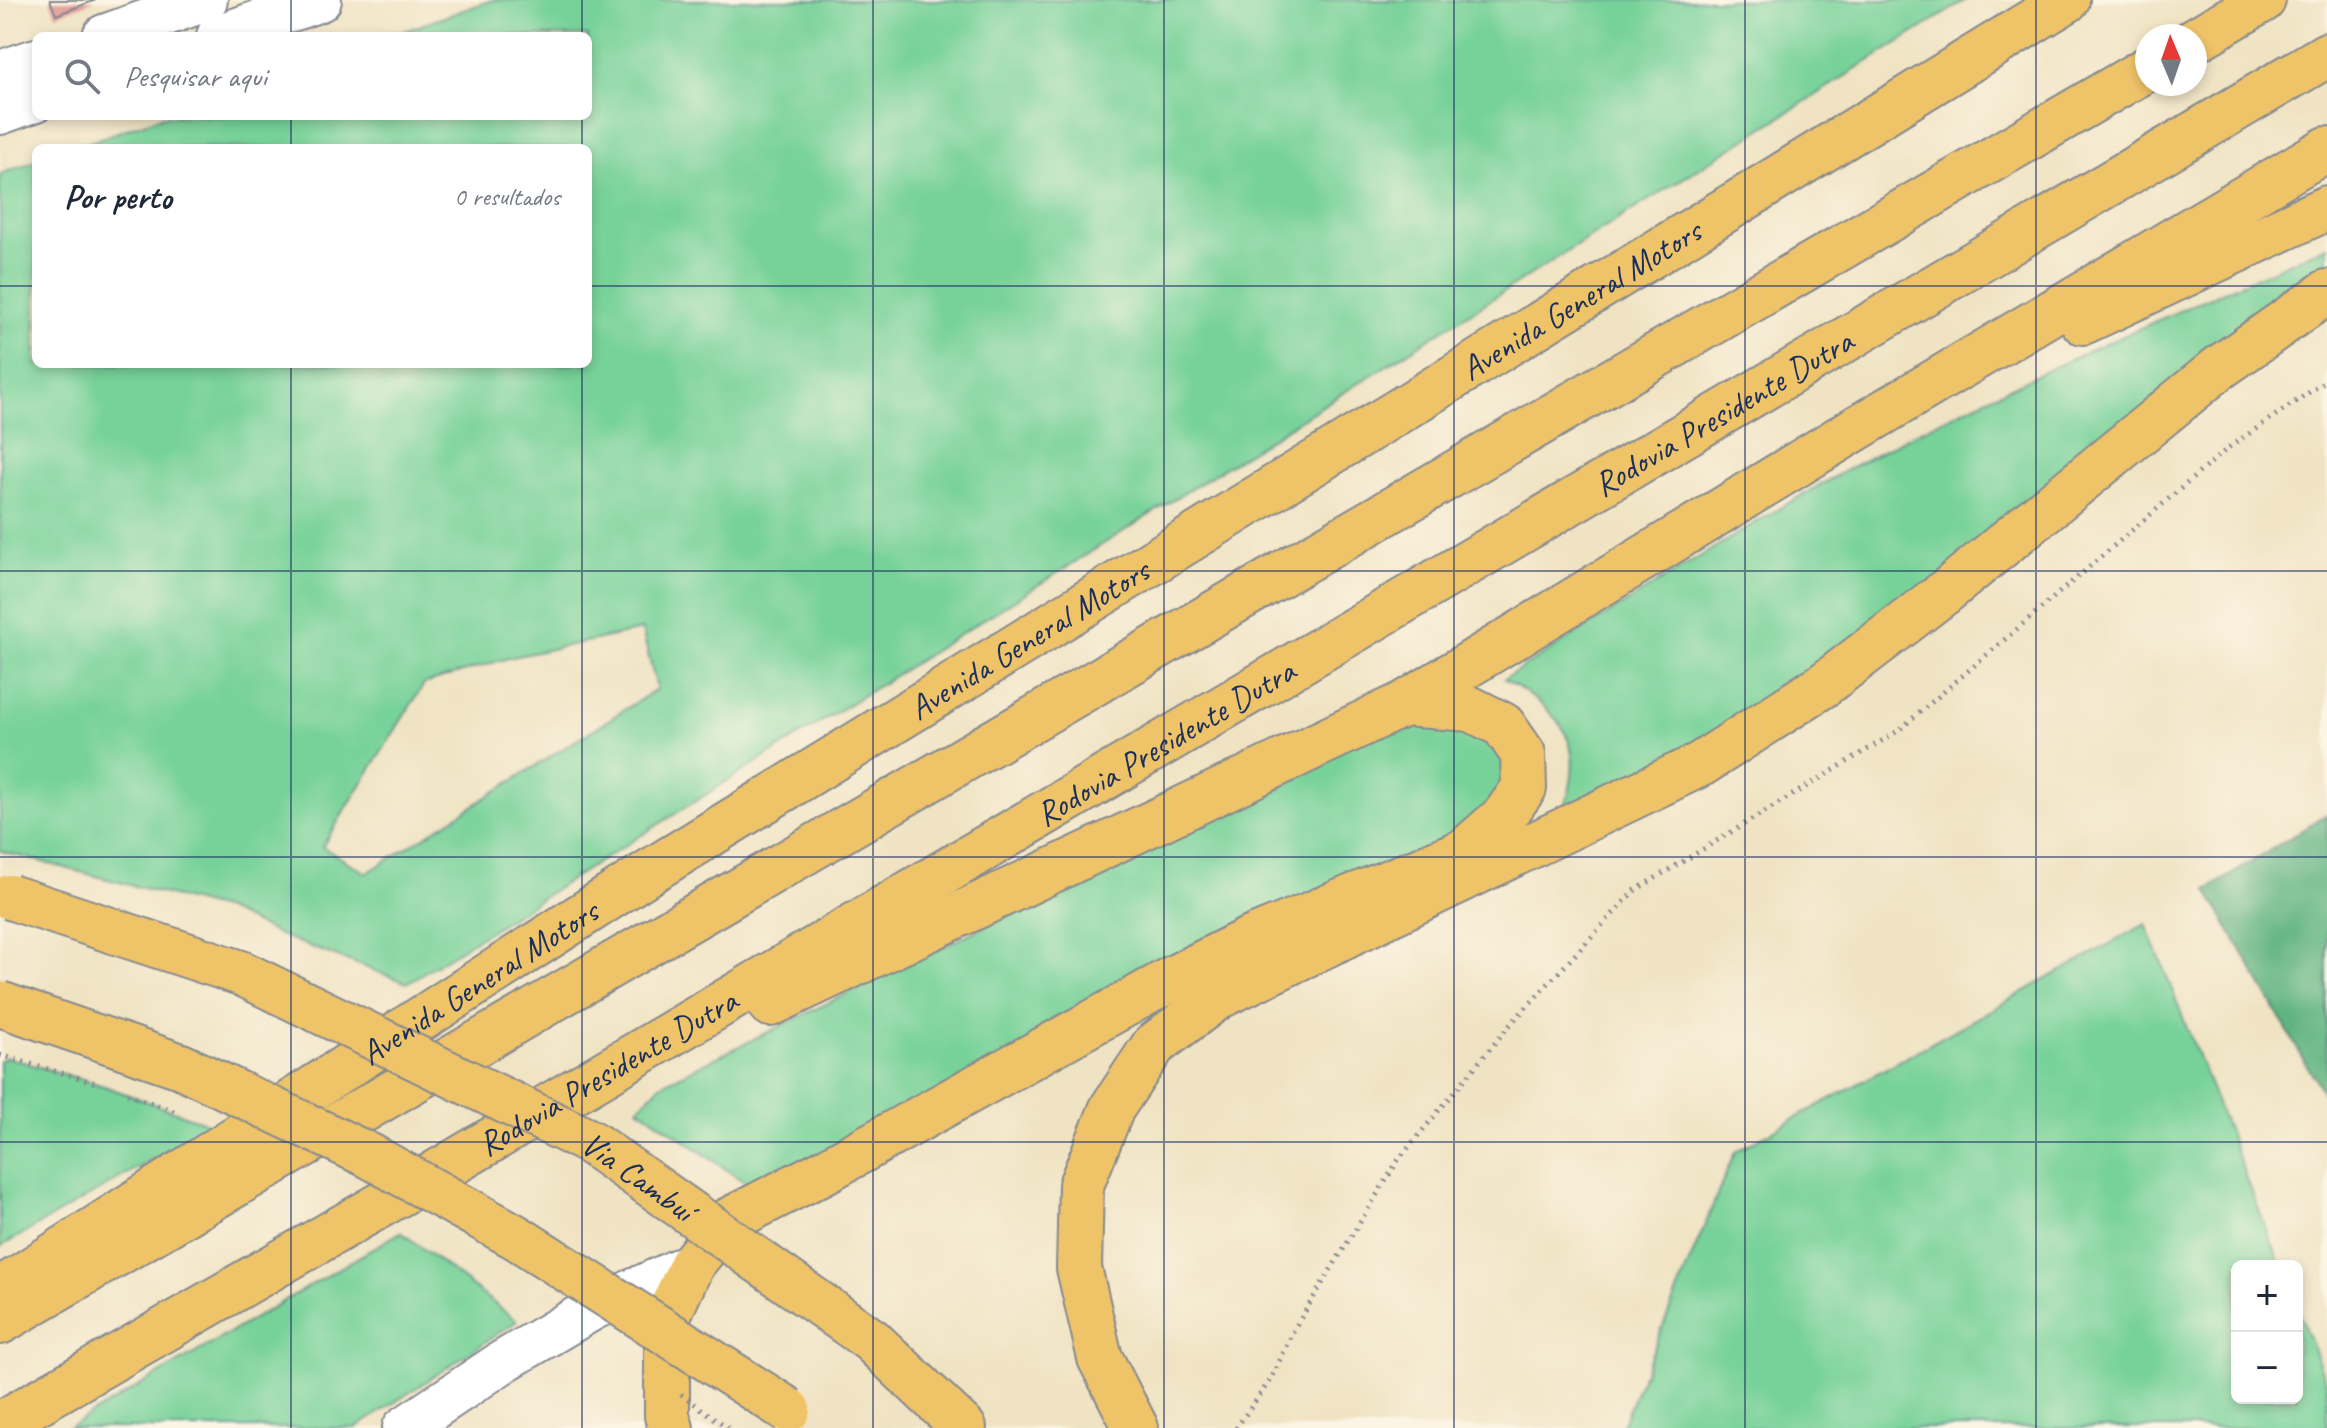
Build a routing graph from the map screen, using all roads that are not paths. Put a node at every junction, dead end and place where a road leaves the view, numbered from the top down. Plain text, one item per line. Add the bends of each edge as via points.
1 (206, 0) edge
2 (320, 0) edge
3 (2067, 0) edge
4 (2263, 0) edge
5 (115, 32) edge
6 (229, 32) edge
7 (2207, 33) edge
8 (2327, 55) edge
9 (32, 61) edge
10 (0, 72) edge
11 (2135, 76) edge
12 (32, 101) edge
13 (0, 113) edge
14 (2327, 149) edge
15 (2327, 208) edge
16 (2327, 292) edge
17 (1857, 428) junction
18 (1404, 704) junction
19 (5, 897) edge
20 (0, 1004) edge
21 (412, 1187) junction
22 (692, 1264) junction
23 (0, 1290) edge
24 (0, 1322) edge
25 (675, 1411) edge
26 (797, 1419) edge
27 (0, 1424) edge
28 (404, 1428) edge
29 (964, 1428) edge
30 (1136, 1428) edge

1 - 5 street
2 - 6 street
3 - 23 main road, Avenida General Motors via 649,872
4 - 7 main road
8 - 21 main road, Rodovia Presidente Dutra
9 - 10 street
11 - 24 main road
12 - 13 street
14 - 17 main road
15 - 17 main road
16 - 30 main road via 2219,368 1822,686 1701,764 1218,997 1154,1045 1112,1108 1081,1185 1082,1283 1100,1358
17 - 18 main road
18 - 21 main road via 760,1009
18 - 22 main road via 1471,709 1503,725 1523,754 1524,788 1504,816 1464,851 1248,940 1173,978 727,1221
19 - 29 main road, Via Cambuí, bridge via 241,973 590,1142 871,1340
20 - 26 main road, bridge via 181,1066 370,1156 516,1237
21 - 27 main road, Rodovia Presidente Dutra
22 - 25 main road via 667,1318 667,1416
22 - 28 street via 594,1308

